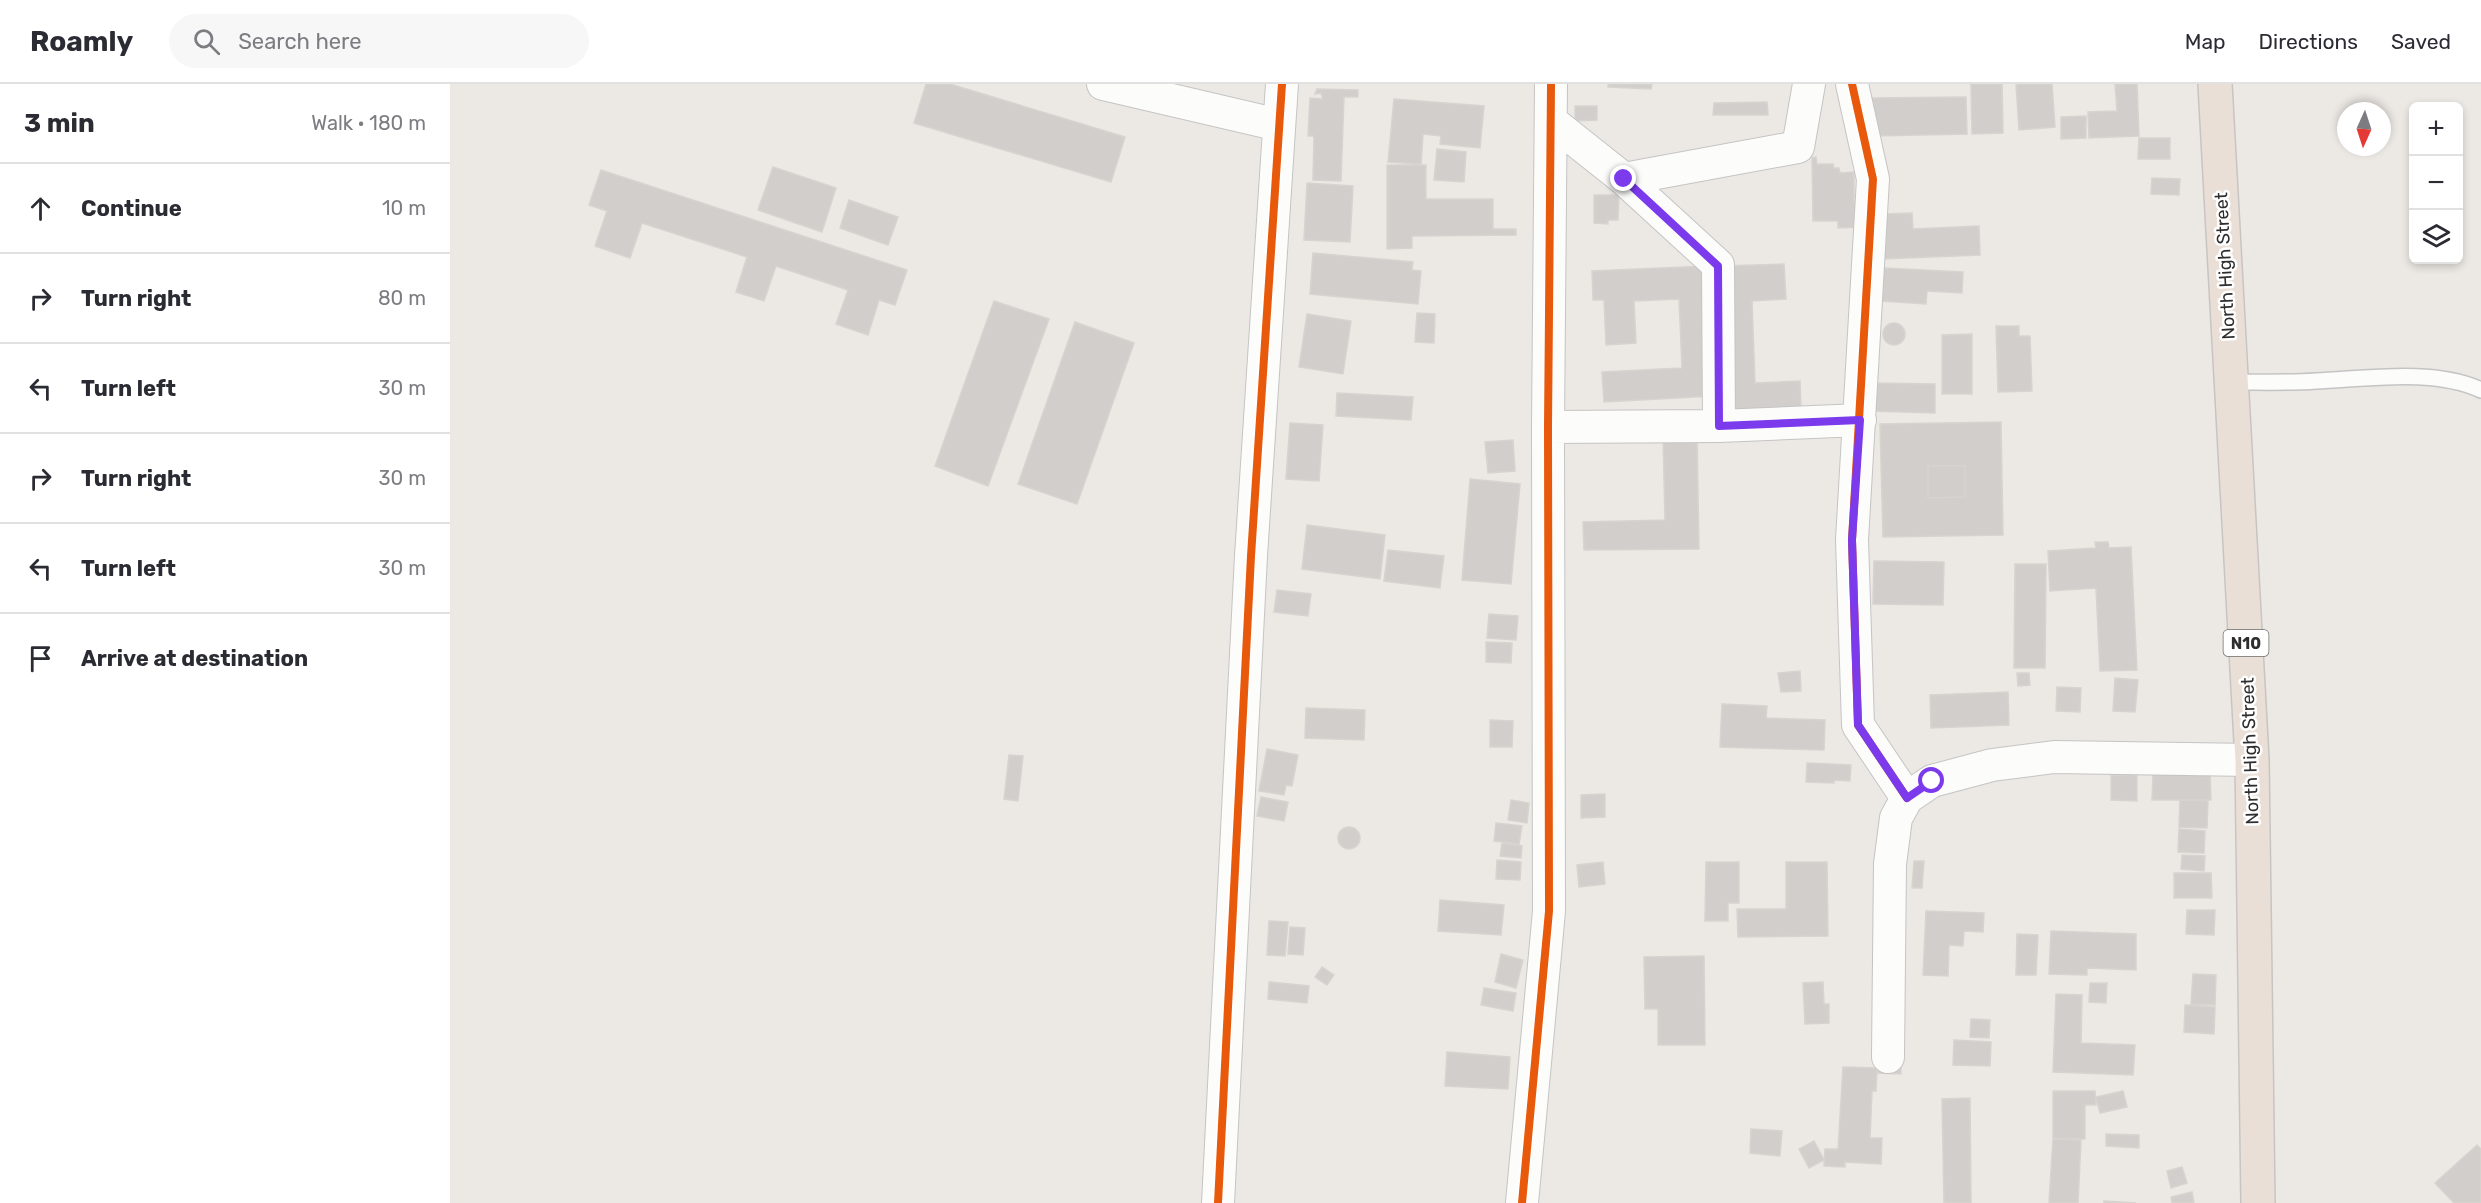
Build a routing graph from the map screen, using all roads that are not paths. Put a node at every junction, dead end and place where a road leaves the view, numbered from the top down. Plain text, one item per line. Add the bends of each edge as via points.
1 (1103, 84) edge
2 (1282, 84) edge
3 (1551, 84) edge
4 (1809, 84) edge
5 (1852, 84) edge
6 (2215, 84) edge
7 (1551, 121) junction
8 (1279, 124) junction
9 (1624, 179) junction
10 (2232, 382) junction
11 (2481, 390) edge
12 (1860, 420) junction
13 (1719, 426) junction
14 (1548, 428) junction
15 (2252, 760) junction
16 (1907, 798) junction
17 (1888, 1057) dead end
18 (1218, 1203) edge
19 (1522, 1203) edge
20 (2258, 1203) edge

1 - 8 street
2 - 8 street
3 - 7 street
4 - 9 street via 1798,147
5 - 12 street via 1873,179
6 - 10 highway, North High Street / N10
7 - 9 street
7 - 14 street
8 - 18 street via 1251,556
9 - 13 street via 1718,266
10 - 11 lane via 2423,377
10 - 15 highway, North High Street / N10
12 - 13 street
12 - 16 street via 1852,540 1858,725
13 - 14 street
14 - 19 street via 1549,911
15 - 16 street via 2054,758 1992,765 1932,781
15 - 20 highway, North High Street / N10
16 - 17 street via 1896,818 1890,864

